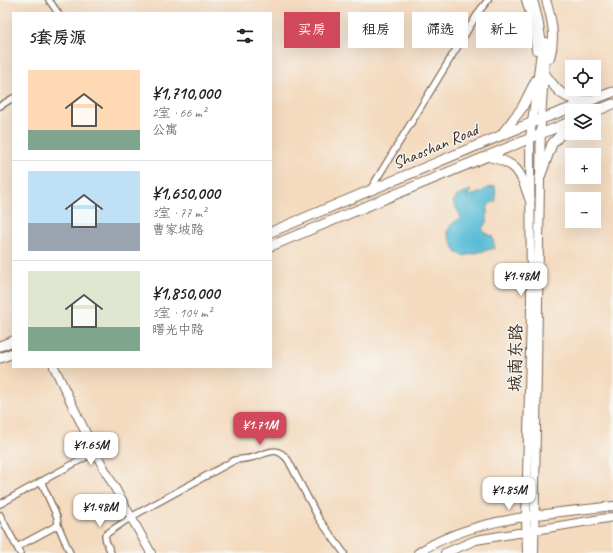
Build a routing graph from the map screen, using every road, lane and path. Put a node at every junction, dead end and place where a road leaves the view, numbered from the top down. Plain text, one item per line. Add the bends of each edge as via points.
1 (49, 0) edge
2 (488, 0) edge
3 (526, 0) edge
4 (533, 0) edge
5 (538, 0) edge
6 (546, 0) edge
7 (57, 12) edge
8 (544, 44) junction
9 (541, 75) junction
10 (613, 92) edge
11 (12, 99) edge
12 (596, 99) junction
13 (613, 104) edge
14 (0, 106) edge
15 (601, 109) edge
16 (541, 120) junction
17 (531, 123) junction
18 (565, 124) edge
19 (565, 129) edge
20 (541, 133) junction
21 (499, 137) junction
22 (530, 138) junction
23 (487, 156) junction
24 (540, 177) junction
25 (368, 192) junction
26 (530, 200) junction
27 (272, 232) edge
28 (272, 246) edge
29 (12, 340) edge
30 (0, 346) edge
31 (12, 353) edge
32 (0, 358) edge
33 (54, 368) edge
34 (95, 452) junction
35 (41, 481) junction
36 (0, 504) edge
37 (613, 506) edge
38 (0, 515) edge
39 (131, 517) junction
40 (530, 517) junction
41 (613, 517) edge
42 (58, 525) junction
43 (531, 530) junction
44 (19, 550) edge
45 (70, 553) edge
46 (112, 553) edge
47 (151, 553) edge
48 (344, 553) edge
49 (418, 553) edge
50 (446, 553) edge
51 (527, 553) edge
52 (534, 553) edge

1 - 7 street
2 - 25 street
3 - 9 main road via 537,42
4 - 8 main road
5 - 8 main road
6 - 9 main road via 553,37 552,51
8 - 9 main road, 城南东路
9 - 12 main road via 564,96 582,100
9 - 16 main road, 城南东路
9 - 17 main road, 城南东路
9 - 21 main road via 522,108
10 - 12 main road, Shaoshan Road
11 - 14 street
12 - 16 main road, Shaoshan Road
13 - 15 main road
16 - 17 main road, Shaoshan Road
16 - 20 main road, 城南东路
17 - 21 main road, Shaoshan Road
17 - 22 main road, 城南东路
18 - 20 main road, Shaoshan Road
19 - 24 main road via 552,144
20 - 22 main road, Shaoshan Road
20 - 24 main road, 城南东路
21 - 25 main road, Shaoshan Road
22 - 23 main road, Shaoshan Road
22 - 26 main road, 城南东路
23 - 26 main road via 505,160 521,173
23 - 28 main road, Shaoshan Road
24 - 40 main road, 城南东路
25 - 27 main road, Shaoshan Road
26 - 40 main road, 城南东路
29 - 30 main road
31 - 32 main road
33 - 34 main road
34 - 35 street
34 - 39 main road
35 - 36 street
35 - 42 street
37 - 40 main road
38 - 44 street
39 - 46 street via 105,535
39 - 47 main road
39 - 48 street via 235,460 279,451 288,460 319,519
40 - 43 main road, 城南东路
40 - 49 main road via 473,528 429,545
41 - 43 main road
42 - 44 street
42 - 45 street
43 - 50 main road via 476,540
43 - 51 main road, 城南东路
43 - 52 main road, 城南东路

